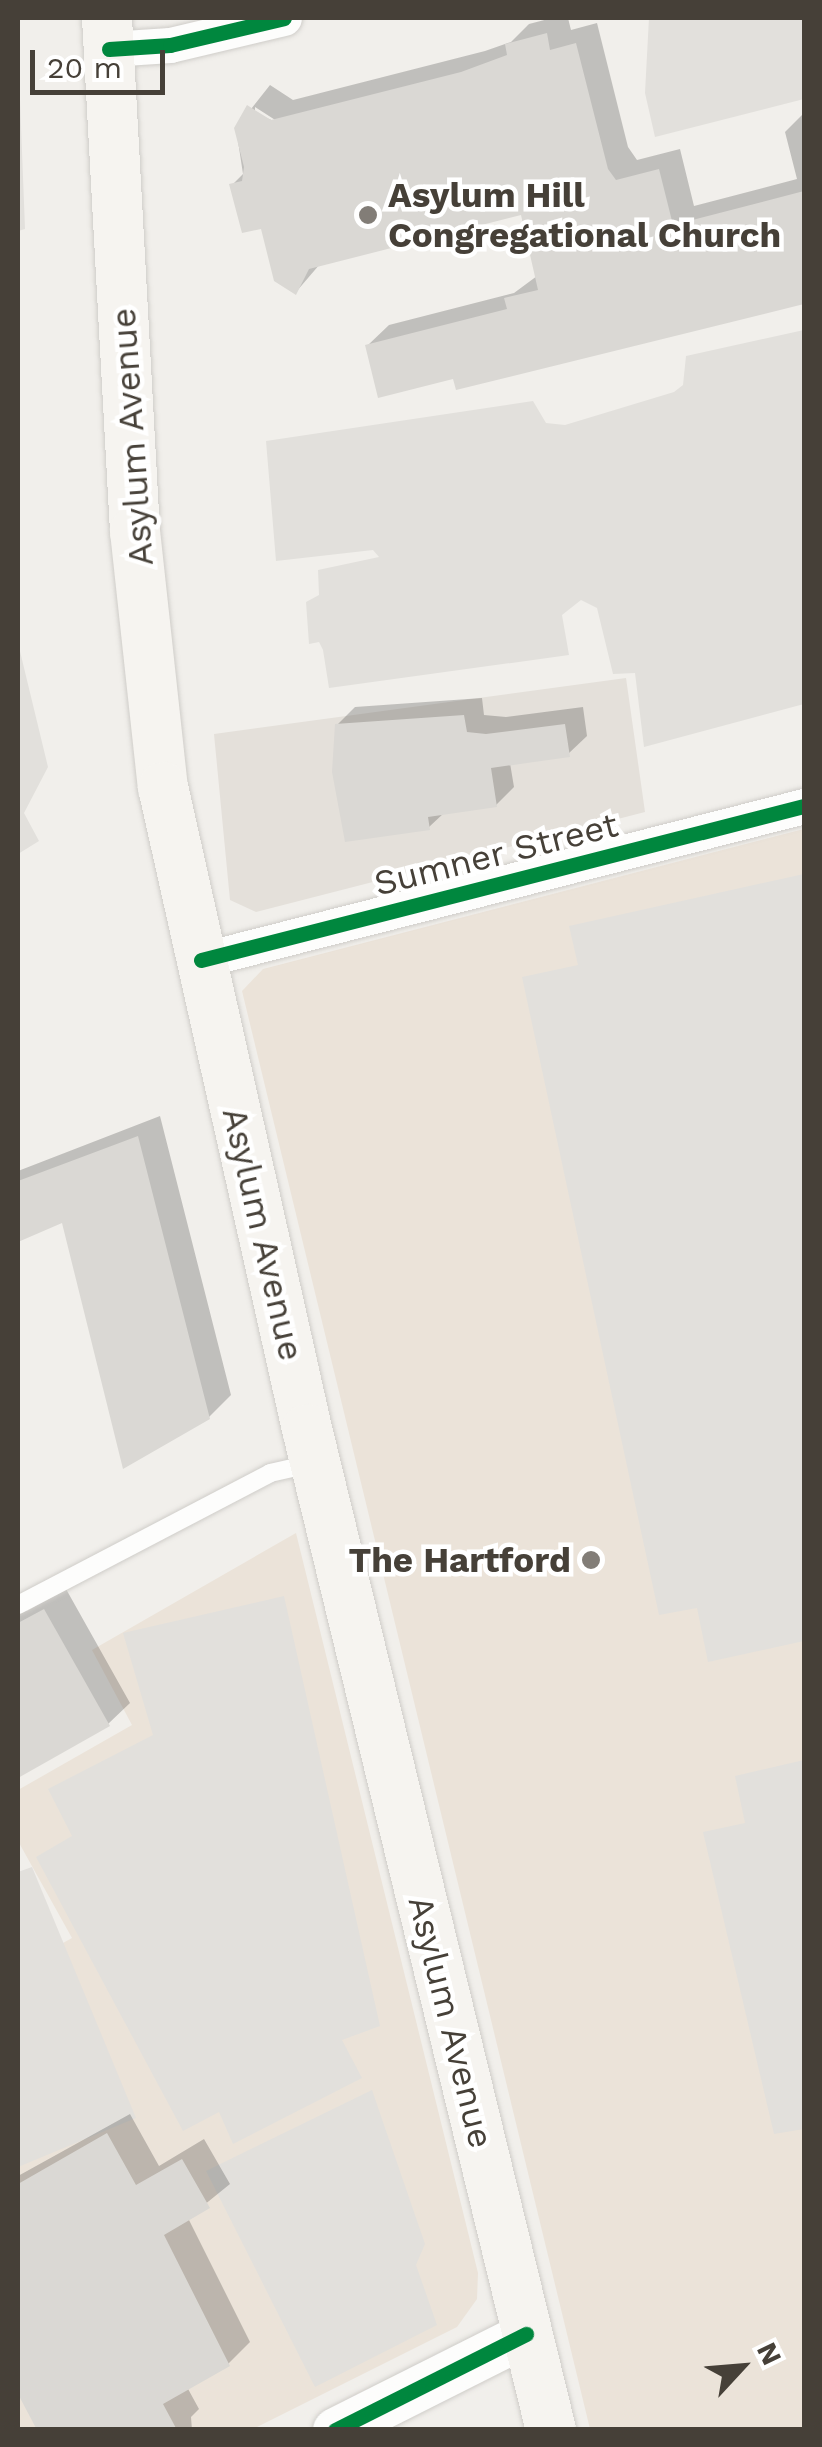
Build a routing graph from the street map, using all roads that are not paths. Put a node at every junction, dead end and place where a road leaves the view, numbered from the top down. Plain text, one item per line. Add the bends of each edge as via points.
1 (284, 18) edge
2 (108, 33) edge
3 (804, 806) edge
4 (202, 960) junction
5 (316, 1463) junction
6 (18, 1604) edge
7 (526, 2334) junction
8 (335, 2430) edge
9 (551, 2430) edge

1 - 2 street via 170,45
2 - 4 main road, Asylum Avenue via 135,530 163,786
3 - 4 street, Sumner Street
4 - 5 main road, Asylum Avenue
5 - 6 lane via 270,1473
5 - 7 main road, Asylum Avenue
7 - 8 street
7 - 9 main road, Asylum Avenue

